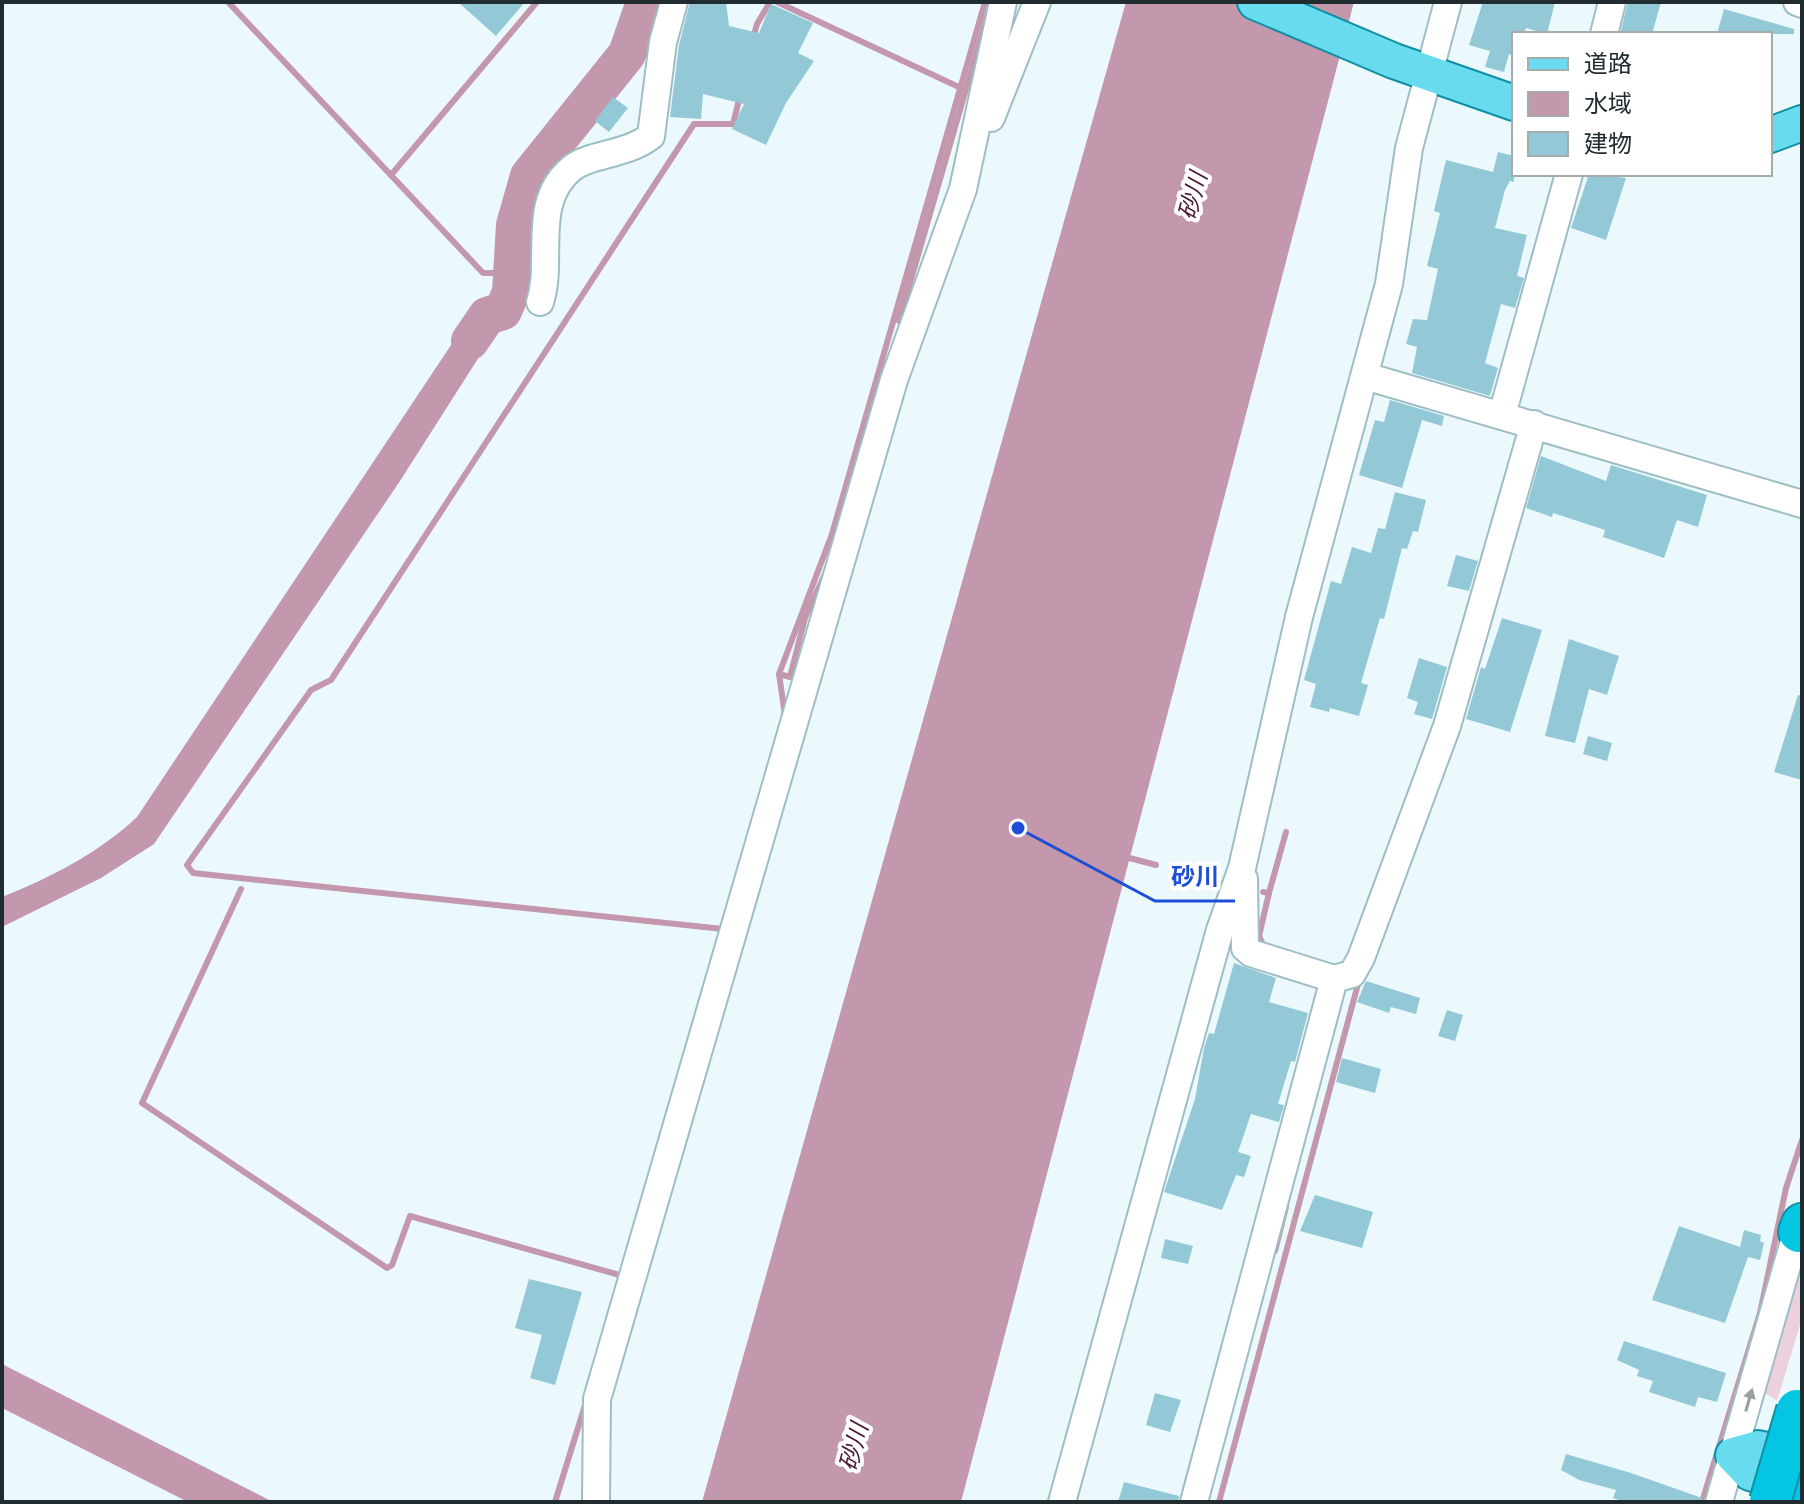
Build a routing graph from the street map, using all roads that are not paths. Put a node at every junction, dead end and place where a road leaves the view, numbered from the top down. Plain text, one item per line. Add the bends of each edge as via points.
1 (674, 2) edge
2 (1003, 2) edge
3 (1037, 2) edge
4 (1255, 2) edge
5 (1448, 2) edge
6 (1612, 2) edge
7 (1604, 32) edge
8 (1427, 73) junction
9 (1502, 99) edge
10 (1802, 123) edge
11 (1772, 134) edge
12 (1568, 176) edge
13 (963, 189) junction
14 (540, 302) dead end
15 (1365, 376) junction
16 (1496, 414) junction
17 (1532, 431) junction
18 (1802, 504) edge
19 (1242, 868) junction
20 (1334, 979) junction
21 (1801, 1222) edge
22 (1800, 1402) edge
23 (1733, 1455) junction
24 (1802, 1458) edge
25 (1802, 1489) edge
26 (596, 1502) edge
27 (1062, 1502) edge
28 (1194, 1502) edge
29 (1719, 1502) edge
30 (1770, 1502) edge

1 - 14 street via 663,42 651,136 634,149 573,166 558,184 546,219
2 - 13 street
3 - 13 street
4 - 8 main road
5 - 8 street
6 - 7 street
8 - 9 main road
8 - 15 street via 1409,148 1389,284
10 - 11 main road
12 - 16 street
13 - 26 street via 889,395 597,1399
15 - 16 street
15 - 19 street via 1299,617
16 - 17 street
17 - 18 street
17 - 20 street via 1447,726 1361,958 1352,974
19 - 20 street via 1245,948
19 - 27 street via 1220,930
20 - 28 street
23 -> 21 street
22 - 30 highway, bridge
23 - 24 main road via 1758,1448
23 - 25 main road via 1750,1473
23 - 29 street

